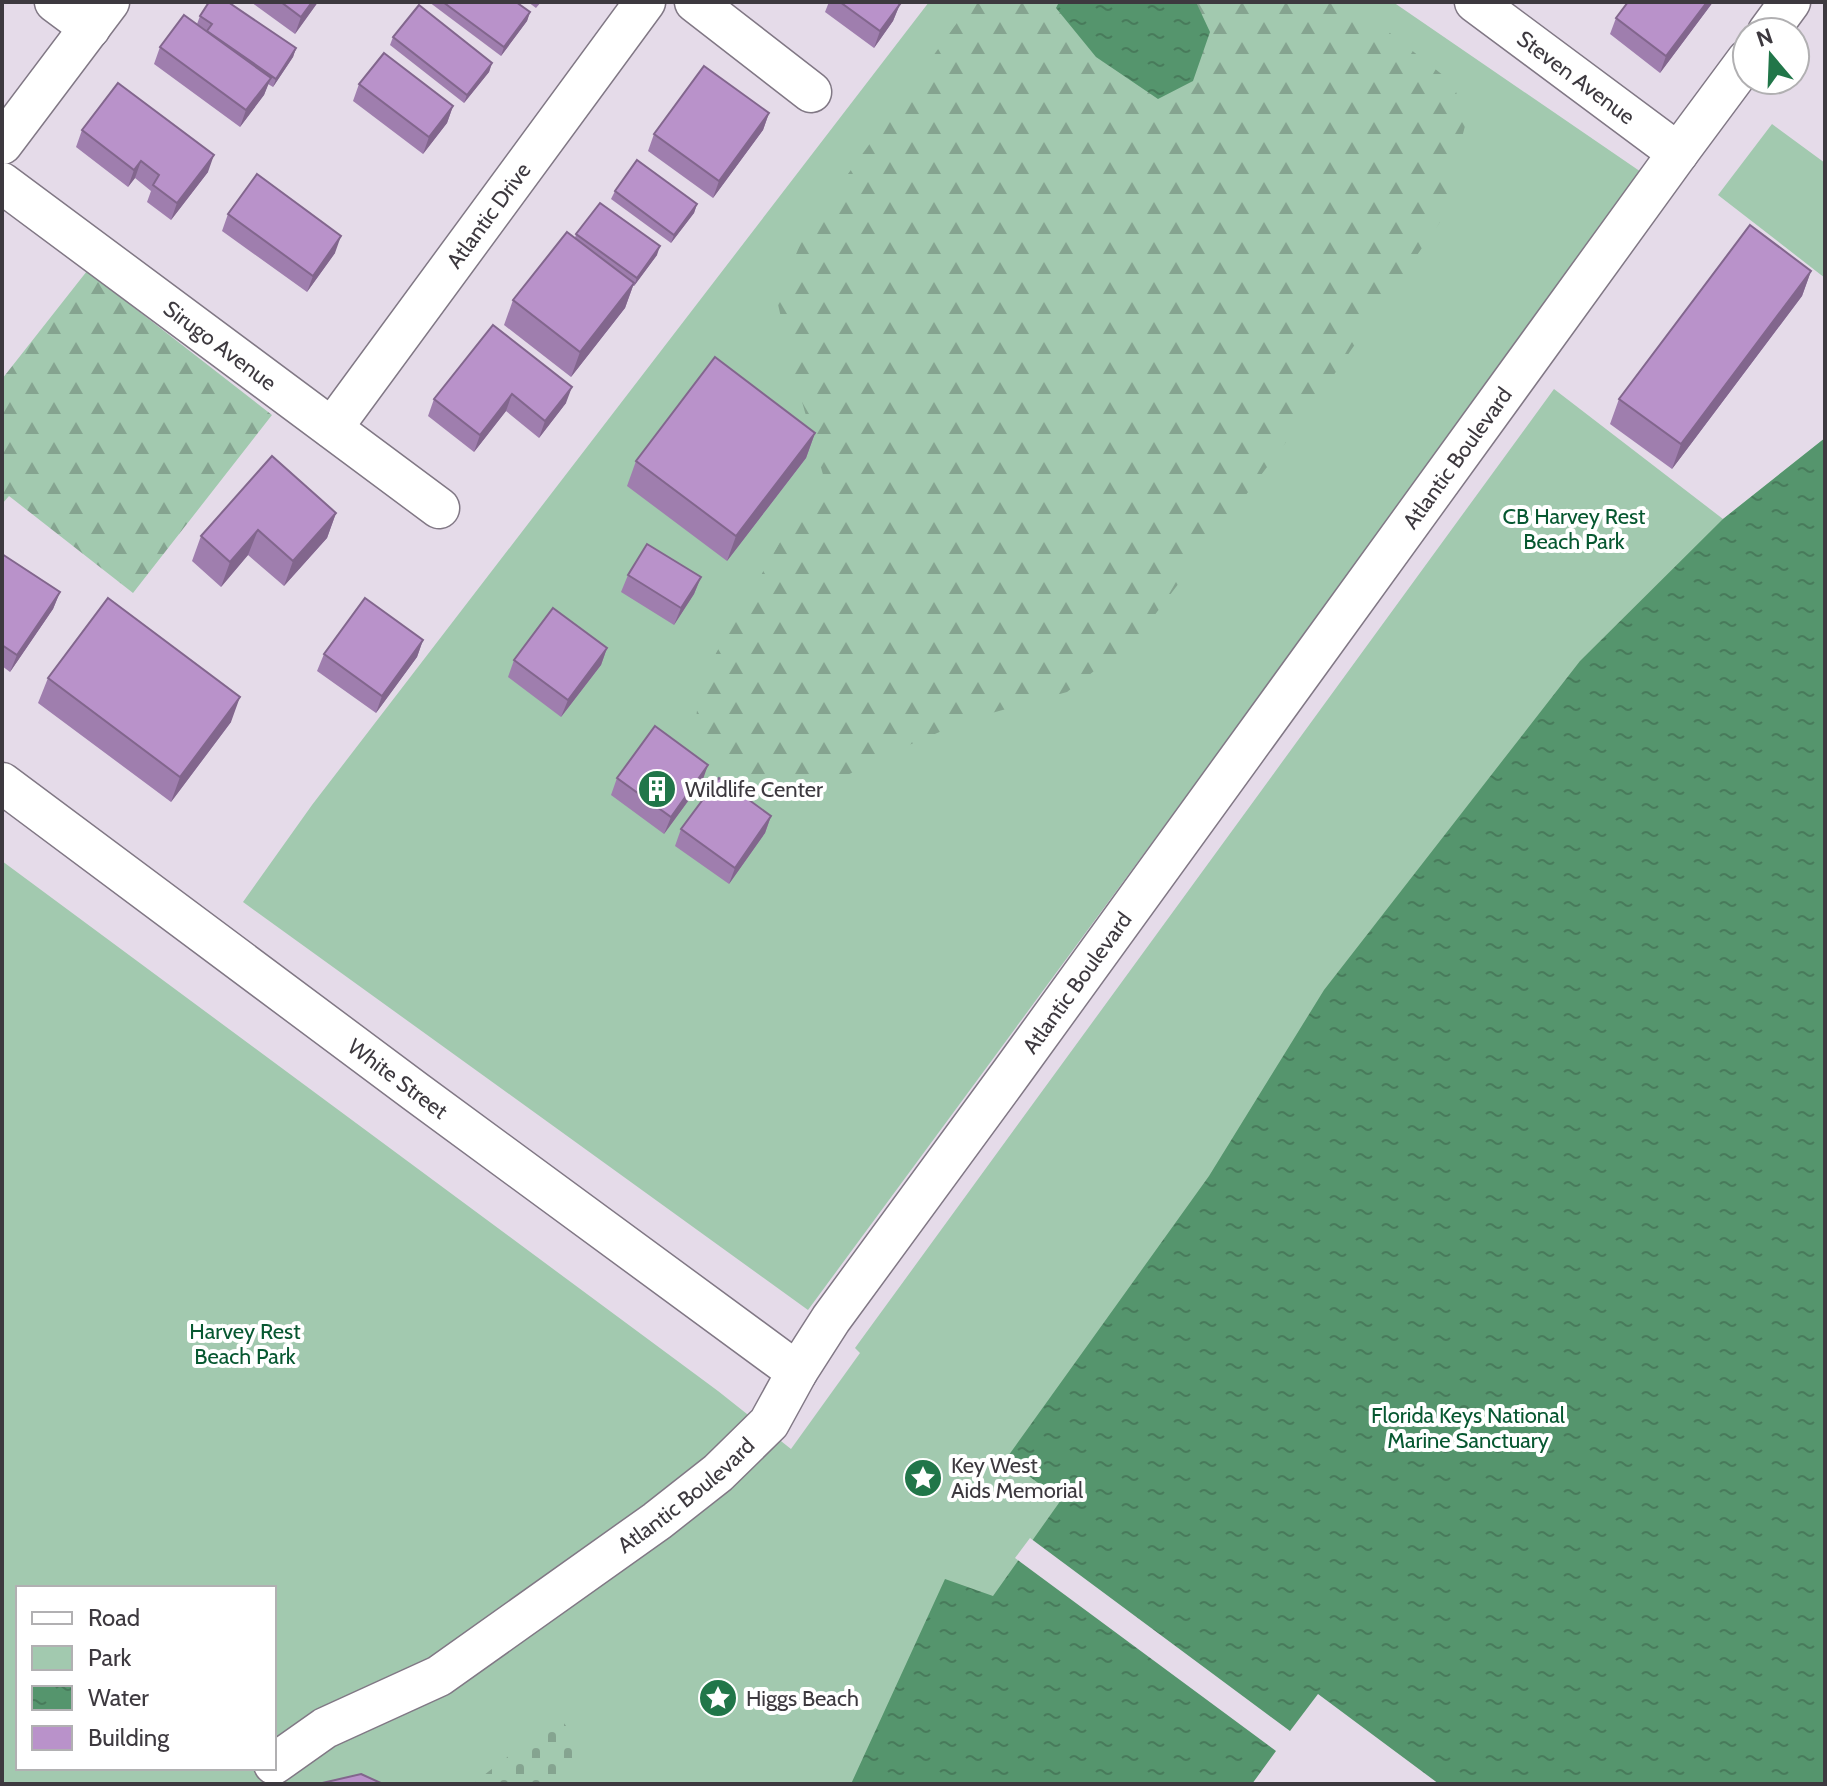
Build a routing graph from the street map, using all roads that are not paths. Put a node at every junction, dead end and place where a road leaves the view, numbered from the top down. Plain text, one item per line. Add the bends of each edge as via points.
1 (55, 2) edge
2 (645, 2) edge
3 (695, 2) edge
4 (1475, 2) edge
5 (99, 15) edge
6 (1731, 82) edge
7 (811, 92) dead end
8 (2, 144) edge
9 (1678, 153) junction
10 (2, 183) edge
11 (332, 428) junction
12 (439, 508) dead end
13 (2, 783) edge
14 (797, 1372) junction
15 (276, 1763) edge
16 (265, 1770) edge
17 (245, 1784) edge

1 - 5 street
2 - 11 street, Atlantic Drive
3 - 7 street
4 - 9 street, Steven Avenue
5 - 8 street
6 - 9 street, Atlantic Boulevard
9 - 14 street, Atlantic Boulevard
10 - 11 street, Sirugo Avenue
11 - 12 street, Sirugo Avenue
13 - 14 street, White Street
14 - 15 street, Atlantic Boulevard via 769,1423 718,1473 657,1521 439,1676 325,1728
16 - 17 street

